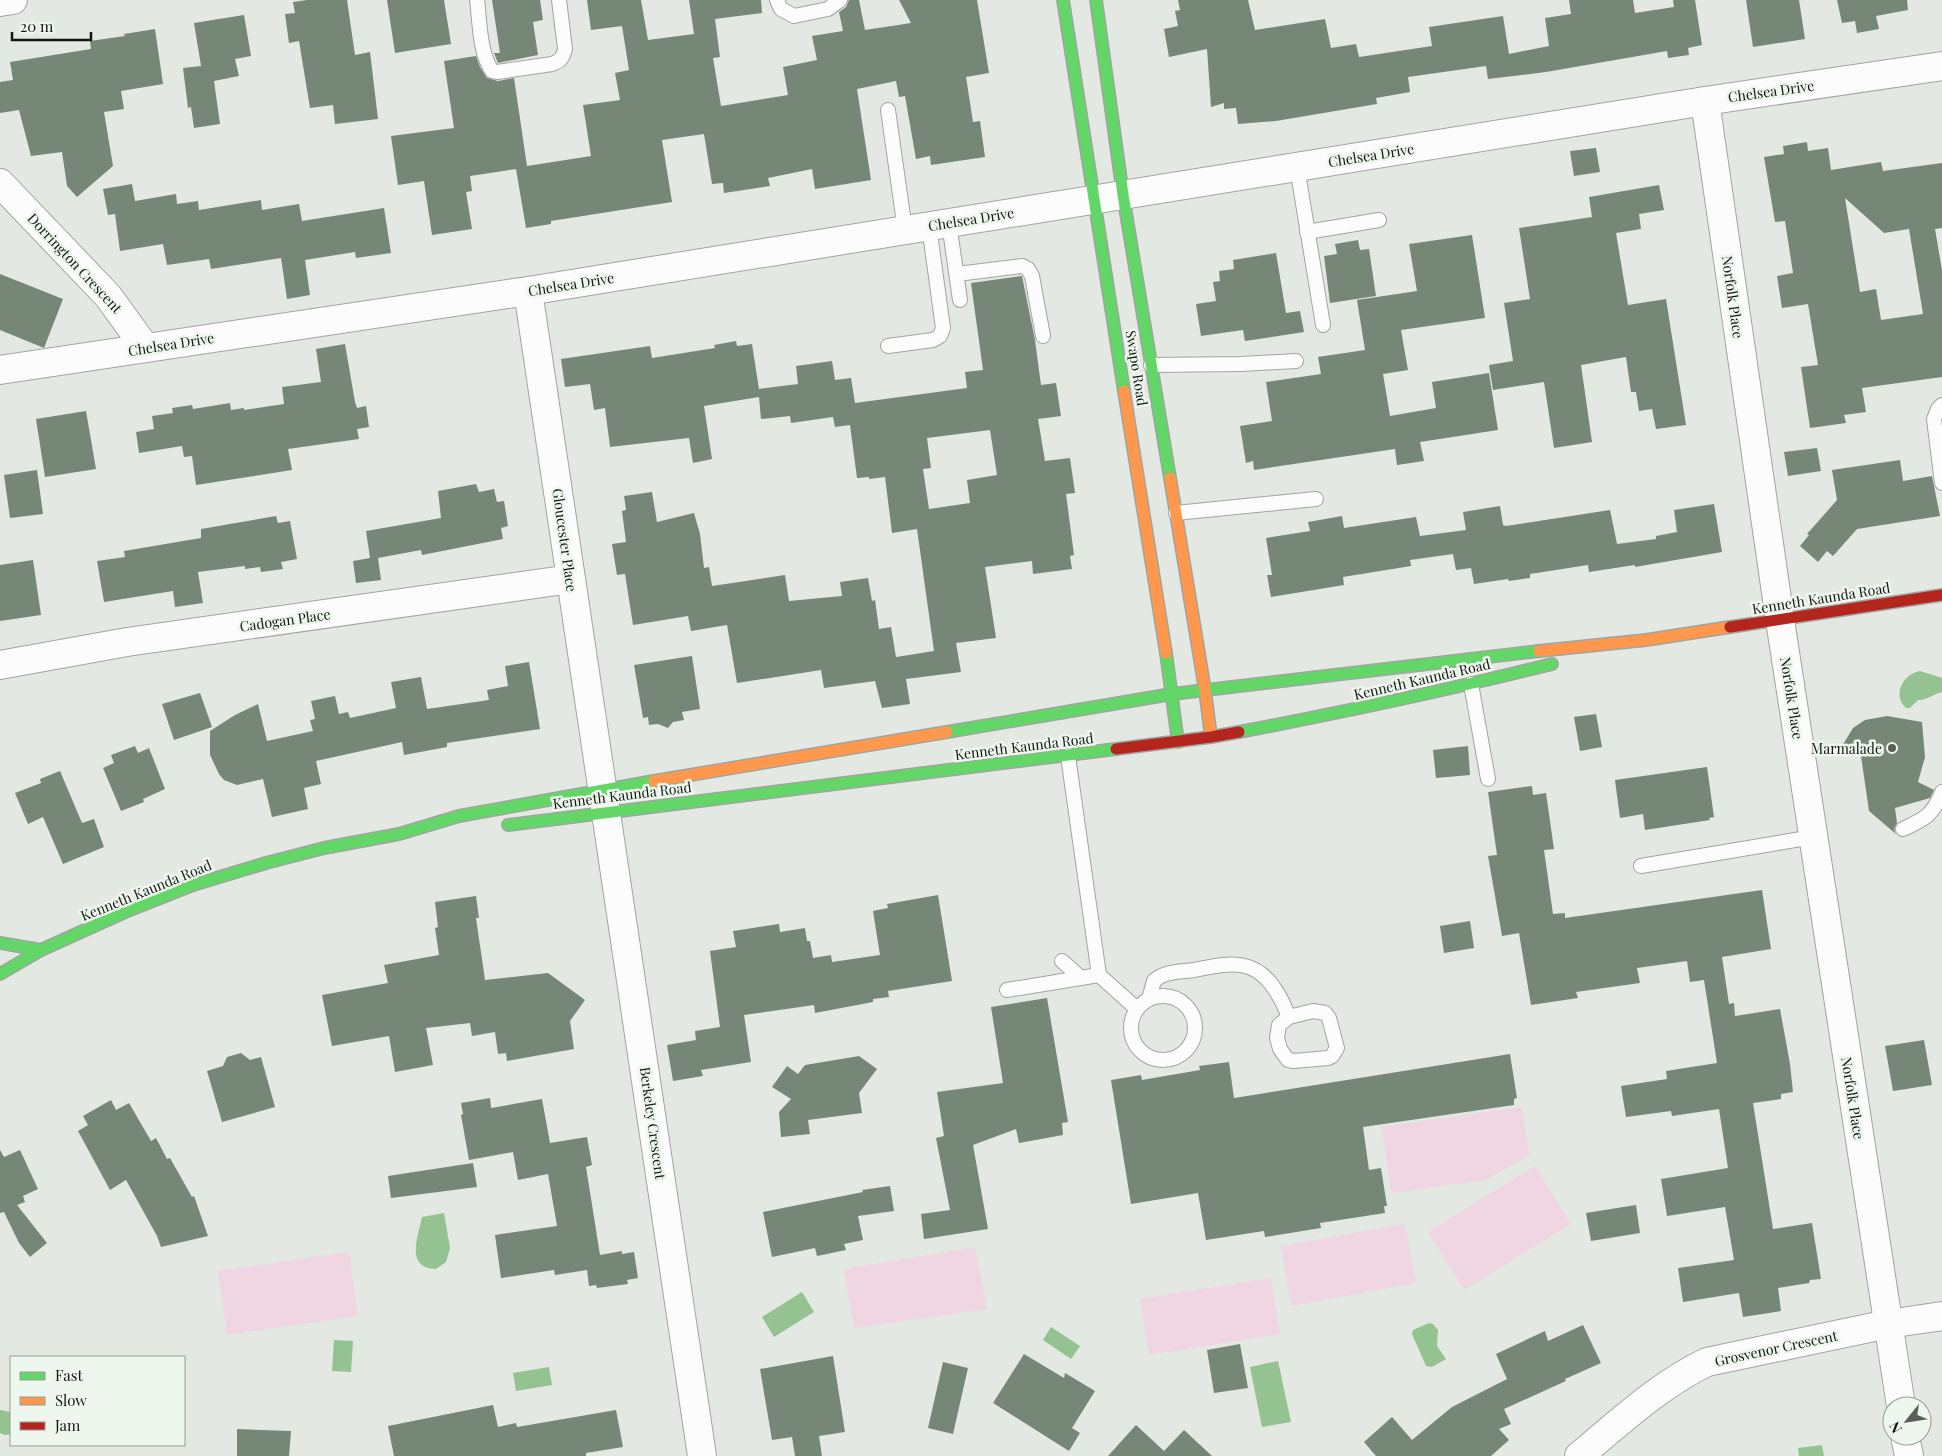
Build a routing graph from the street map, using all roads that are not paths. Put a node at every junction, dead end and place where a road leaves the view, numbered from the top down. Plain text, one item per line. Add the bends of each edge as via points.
1 (13, 0) edge
2 (477, 0) edge
3 (559, 0) edge
4 (776, 0) edge
5 (840, 0) edge
6 (1063, 0) edge
7 (1096, 0) edge
8 (0, 2) edge
9 (1942, 66) edge
10 (1705, 101) junction
11 (888, 110) dead end
12 (1297, 167) junction
13 (0, 183) edge
14 (1123, 195) junction
15 (1096, 200) junction
16 (1379, 220) dead end
17 (928, 226) junction
18 (1307, 232) junction
19 (957, 274) junction
20 (528, 291) junction
21 (960, 300) dead end
22 (1323, 325) dead end
23 (1042, 336) dead end
24 (888, 346) dead end
25 (145, 347) junction
26 (1296, 361) dead end
27 (1151, 365) junction
28 (0, 370) edge
29 (1942, 405) edge
30 (1942, 484) edge
31 (1316, 498) dead end
32 (1176, 513) junction
33 (571, 580) junction
34 (1942, 595) edge
35 (1780, 620) junction
36 (1646, 640) junction
37 (0, 665) edge
38 (1471, 684) junction
39 (1205, 690) junction
40 (1172, 694) junction
41 (1211, 737) junction
42 (1178, 742) junction
43 (1068, 756) junction
44 (1488, 778) dead end
45 (1942, 792) edge
46 (605, 801) junction
47 (499, 826) dead end
48 (1903, 829) dead end
49 (446, 832) dead end
50 (399, 834) junction
51 (1813, 836) junction
52 (1641, 866) dead end
53 (0, 943) edge
54 (41, 950) junction
55 (1062, 961) dead end
56 (0, 974) edge
57 (1099, 975) junction
58 (1081, 978) junction
59 (1006, 990) dead end
60 (1149, 999) junction
61 (1137, 1009) junction
62 (1289, 1017) junction
63 (1942, 1316) edge
64 (1888, 1324) junction
65 (1899, 1396) edge
66 (702, 1456) edge
67 (1579, 1456) edge

1 - 8 street
2 - 3 lane via 484,50 492,71 497,72 552,64 564,56
4 - 5 lane via 781,9 794,16 828,8
6 - 15 main road, Swapo Road
7 - 14 main road, Swapo Road
9 - 10 street, Chelsea Drive
10 - 12 street, Chelsea Drive
10 - 35 street, Norfolk Place
11 - 17 lane
12 - 14 street, Chelsea Drive
12 - 18 lane
13 - 25 street, Dorrington Crescent via 108,296
14 - 15 street, Chelsea Drive
14 - 27 main road, Swapo Road
15 - 17 street, Chelsea Drive
15 - 40 main road, Swapo Road
16 - 18 lane
17 - 19 lane
17 - 20 street, Chelsea Drive
17 - 24 lane via 943,328 940,336 933,340
18 - 22 lane
19 - 21 lane
19 - 23 lane via 1022,266 1028,269
20 - 25 street, Chelsea Drive
20 - 33 street, Gloucester Place
25 - 28 street, Chelsea Drive
26 - 27 lane
27 - 32 main road, Swapo Road
29 - 30 lane via 1934,419
31 - 32 lane
32 - 39 main road, Swapo Road
33 - 37 street, Cadogan Place via 126,642
33 - 46 street, Gloucester Place
34 - 35 main road, Kenneth Kaunda Road
35 - 36 main road, Kenneth Kaunda Road
35 - 51 street, Norfolk Place
36 - 38 main road, Kenneth Kaunda Road
36 - 39 main road, Kenneth Kaunda Road
38 - 41 main road, Kenneth Kaunda Road
38 - 44 lane
39 - 40 main road, Kenneth Kaunda Road
39 - 41 main road, Swapo Road
40 - 42 main road, Swapo Road
40 - 46 main road, Kenneth Kaunda Road
41 - 42 main road, Kenneth Kaunda Road
42 - 43 main road, Kenneth Kaunda Road
43 - 46 main road, Kenneth Kaunda Road
43 - 57 lane
45 - 48 lane via 1931,814
46 - 47 main road, Kenneth Kaunda Road
46 - 50 main road, Kenneth Kaunda Road via 459,816
46 - 66 street, Berkeley Crescent
49 - 50 main road, Kenneth Kaunda Road
50 - 54 main road, Kenneth Kaunda Road via 324,848 193,884
51 - 52 lane
51 - 64 street, Norfolk Place
53 - 54 main road
54 - 56 main road, Kenneth Kaunda Road
55 - 58 lane
57 - 58 lane
57 - 61 lane
58 - 59 lane
60 - 61 lane
60 - 61 lane via 1164,996 1179,1000 1190,1011 1195,1025 1193,1041 1183,1053 1169,1060 1154,1059 1140,1052 1132,1038 1131,1023
60 - 62 lane via 1154,981 1164,975 1211,967 1245,966 1254,969 1272,985
62 - 62 lane via 1313,1011 1325,1013 1334,1035 1335,1053 1328,1058 1288,1060 1280,1049 1277,1029
63 - 64 street, Grosvenor Crescent
64 - 65 street, Norfolk Place
64 - 67 street, Grosvenor Crescent via 1707,1362 1665,1386

